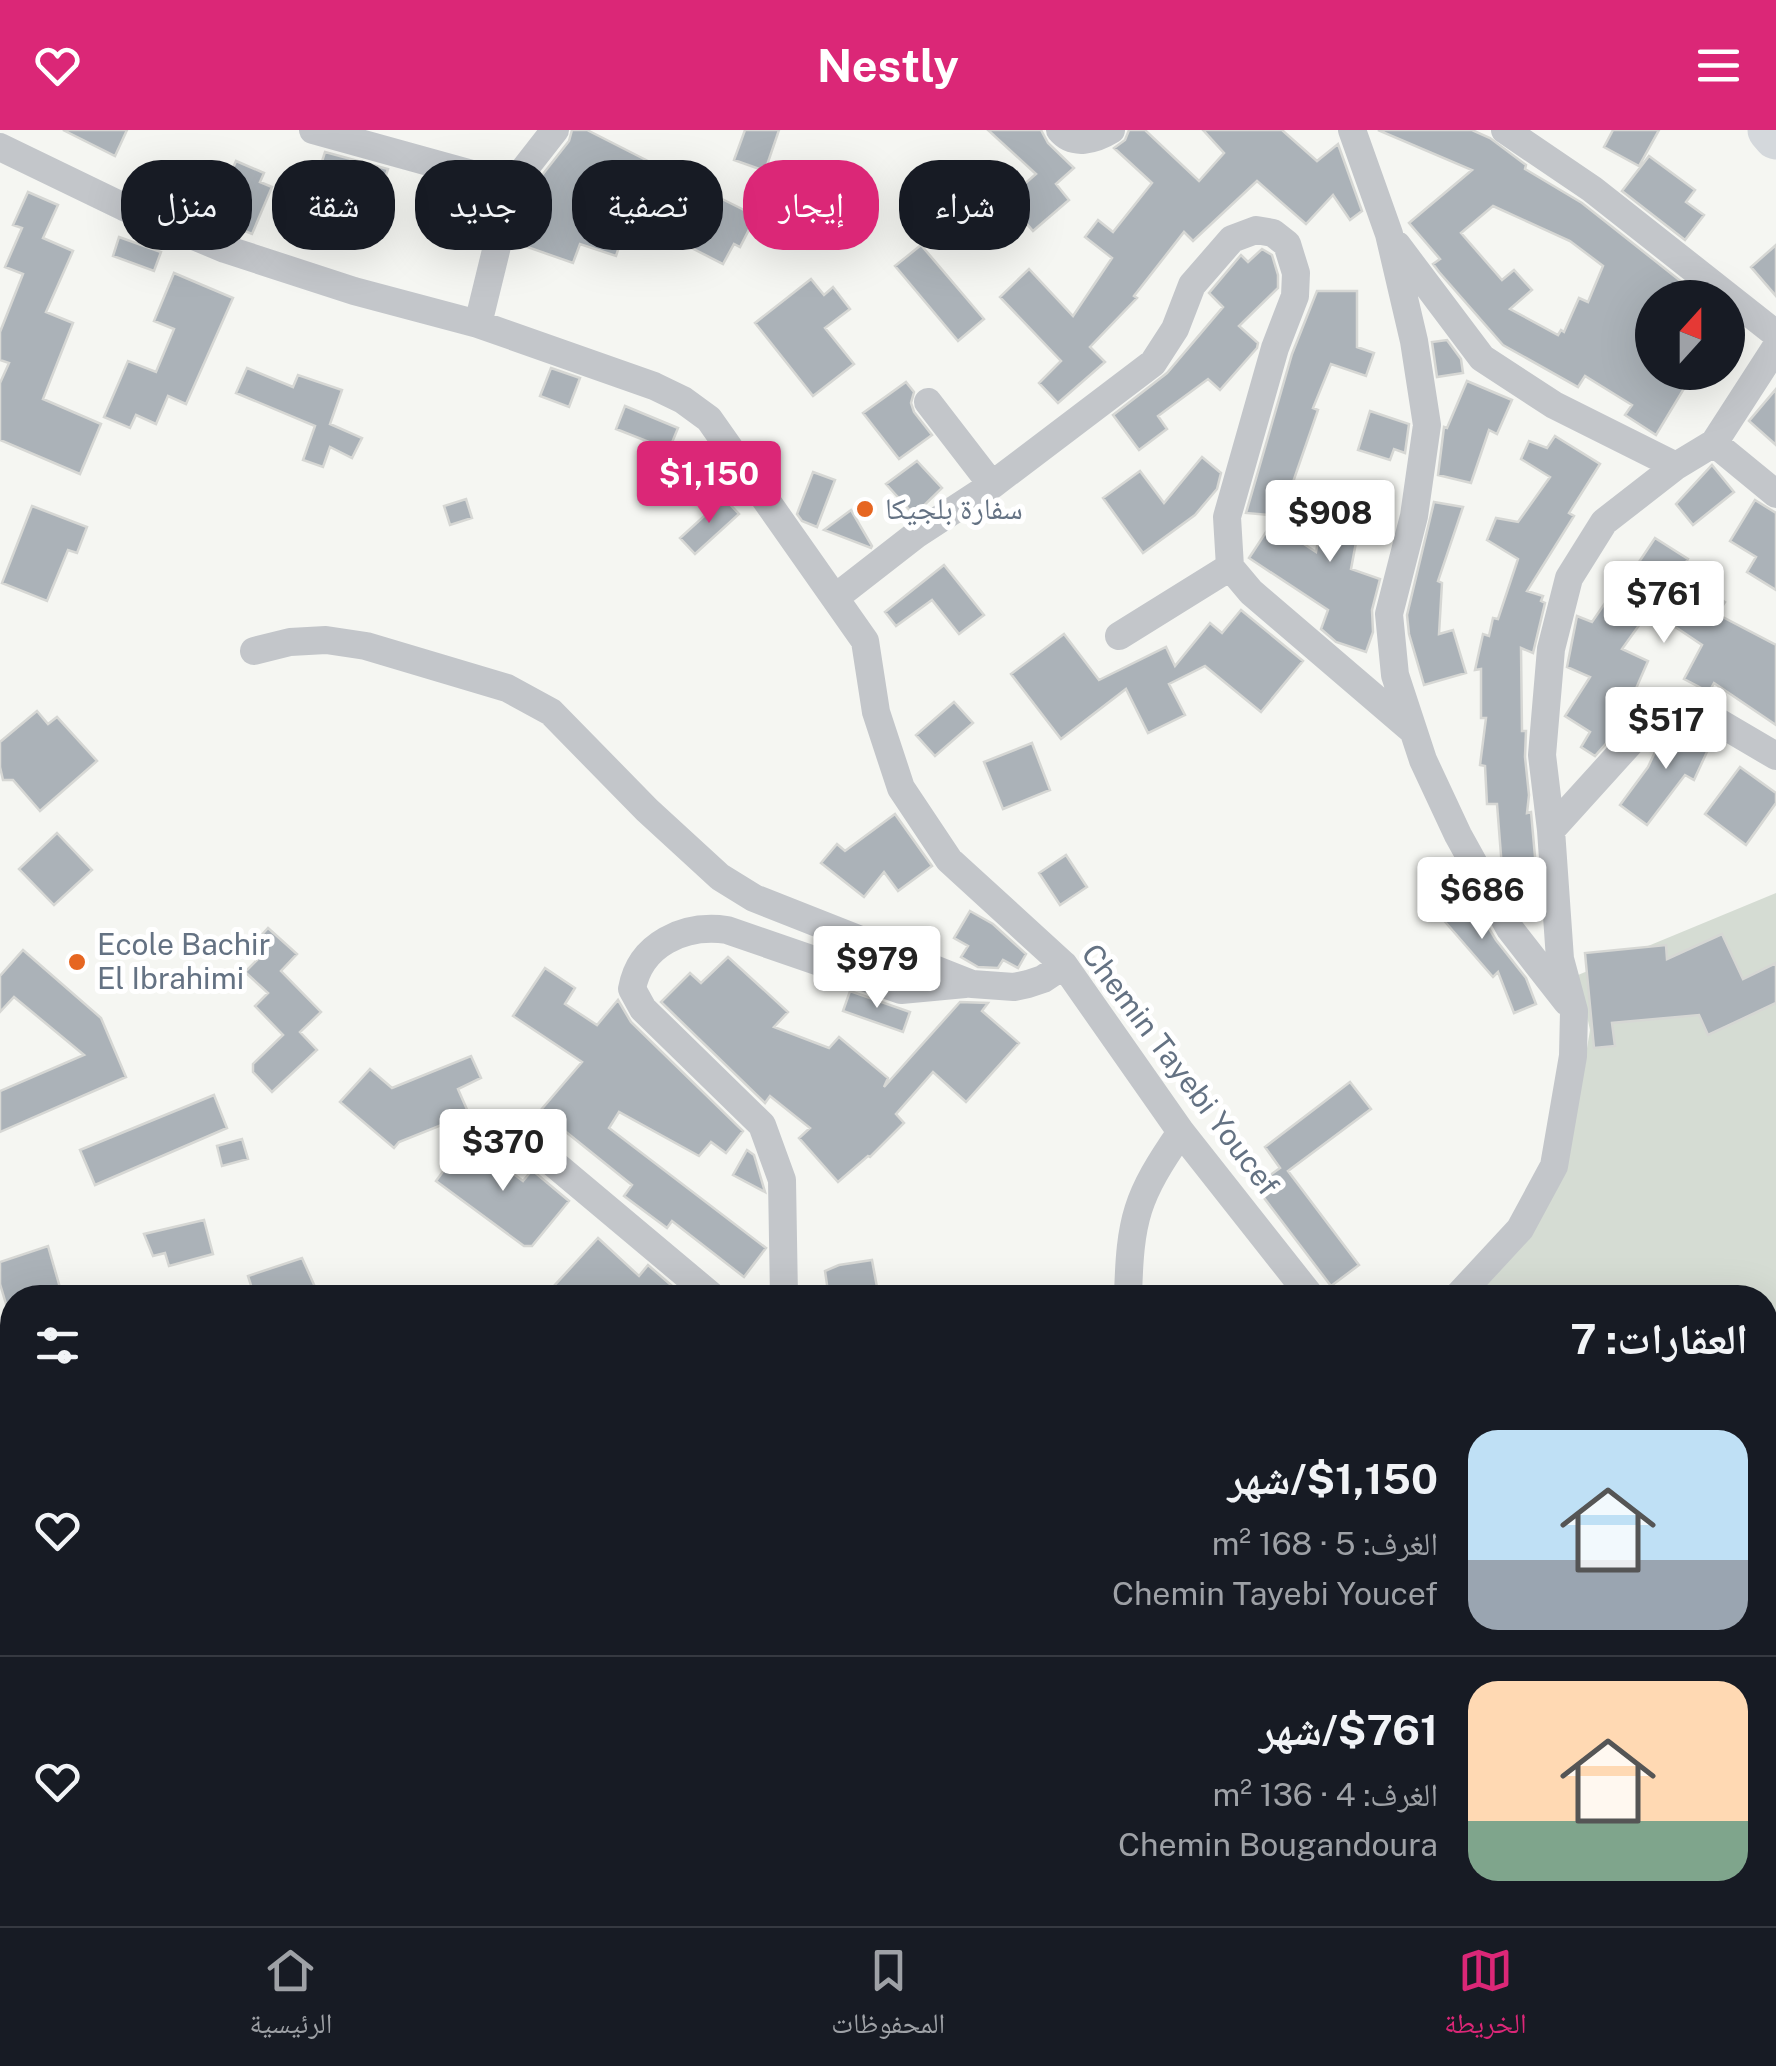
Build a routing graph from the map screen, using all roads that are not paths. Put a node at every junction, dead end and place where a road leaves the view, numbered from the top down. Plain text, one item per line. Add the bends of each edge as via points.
1 (313, 130) edge
2 (555, 130) edge
3 (1060, 130) edge
4 (1111, 130) edge
5 (1352, 130) edge
6 (1505, 130) edge
7 (1770, 130) edge
8 (1776, 136) edge
9 (0, 147) edge
10 (424, 160) edge
11 (531, 160) edge
12 (1389, 234) junction
13 (496, 250) edge
14 (478, 324) junction
15 (1776, 334) edge
16 (1776, 347) edge
17 (928, 402) dead end
18 (1714, 443) junction
19 (1676, 466) junction
20 (992, 485) junction
21 (1776, 494) edge
22 (1230, 567) junction
23 (836, 597) junction
24 (1119, 636) dead end
25 (254, 651) dead end
26 (1410, 728) junction
27 (1776, 756) edge
28 (1552, 830) junction
29 (1064, 964) junction
30 (972, 984) junction
31 (1574, 1011) junction
32 (1182, 1132) junction
33 (522, 1137) dead end
34 (698, 1285) edge
35 (784, 1285) edge
36 (1128, 1285) edge
37 (1302, 1285) edge
38 (1468, 1285) edge

1 - 10 street
2 - 11 street
3 - 4 street via 1086,140
5 - 12 street
6 - 15 street via 1592,189
7 - 8 main road
9 - 14 street, Chemin Tayebi Youcef via 225,249
12 - 19 street via 1482,358 1554,405
12 - 26 street via 1427,425 1414,516 1389,614 1394,675
13 - 14 street
14 - 23 street, Chemin Tayebi Youcef via 654,386 709,419
16 - 18 street
17 - 20 street
18 - 19 street
18 - 21 street
19 - 28 street via 1604,522 1569,578 1551,649 1542,755
20 - 22 street via 1154,363 1192,285 1232,240 1256,230 1273,233 1292,251 1296,296 1227,517
20 - 23 street
22 - 24 street
22 - 26 street
23 - 29 street, Chemin Tayebi Youcef via 864,641 876,712 901,788 949,860
25 - 30 street via 326,640 507,688 551,712 737,888
26 - 31 street via 1458,836 1510,929
27 - 28 street via 1708,716 1668,710
28 - 31 street via 1560,959
29 - 30 street via 1028,984
29 - 32 street, Chemin Tayebi Youcef
30 - 35 street via 901,990 709,928 675,936 640,964 632,989 643,1009 762,1125 782,1180
31 - 38 street via 1574,1056 1554,1166 1520,1229
32 - 36 street via 1137,1208
32 - 37 street, Chemin Tayebi Youcef
33 - 34 street

